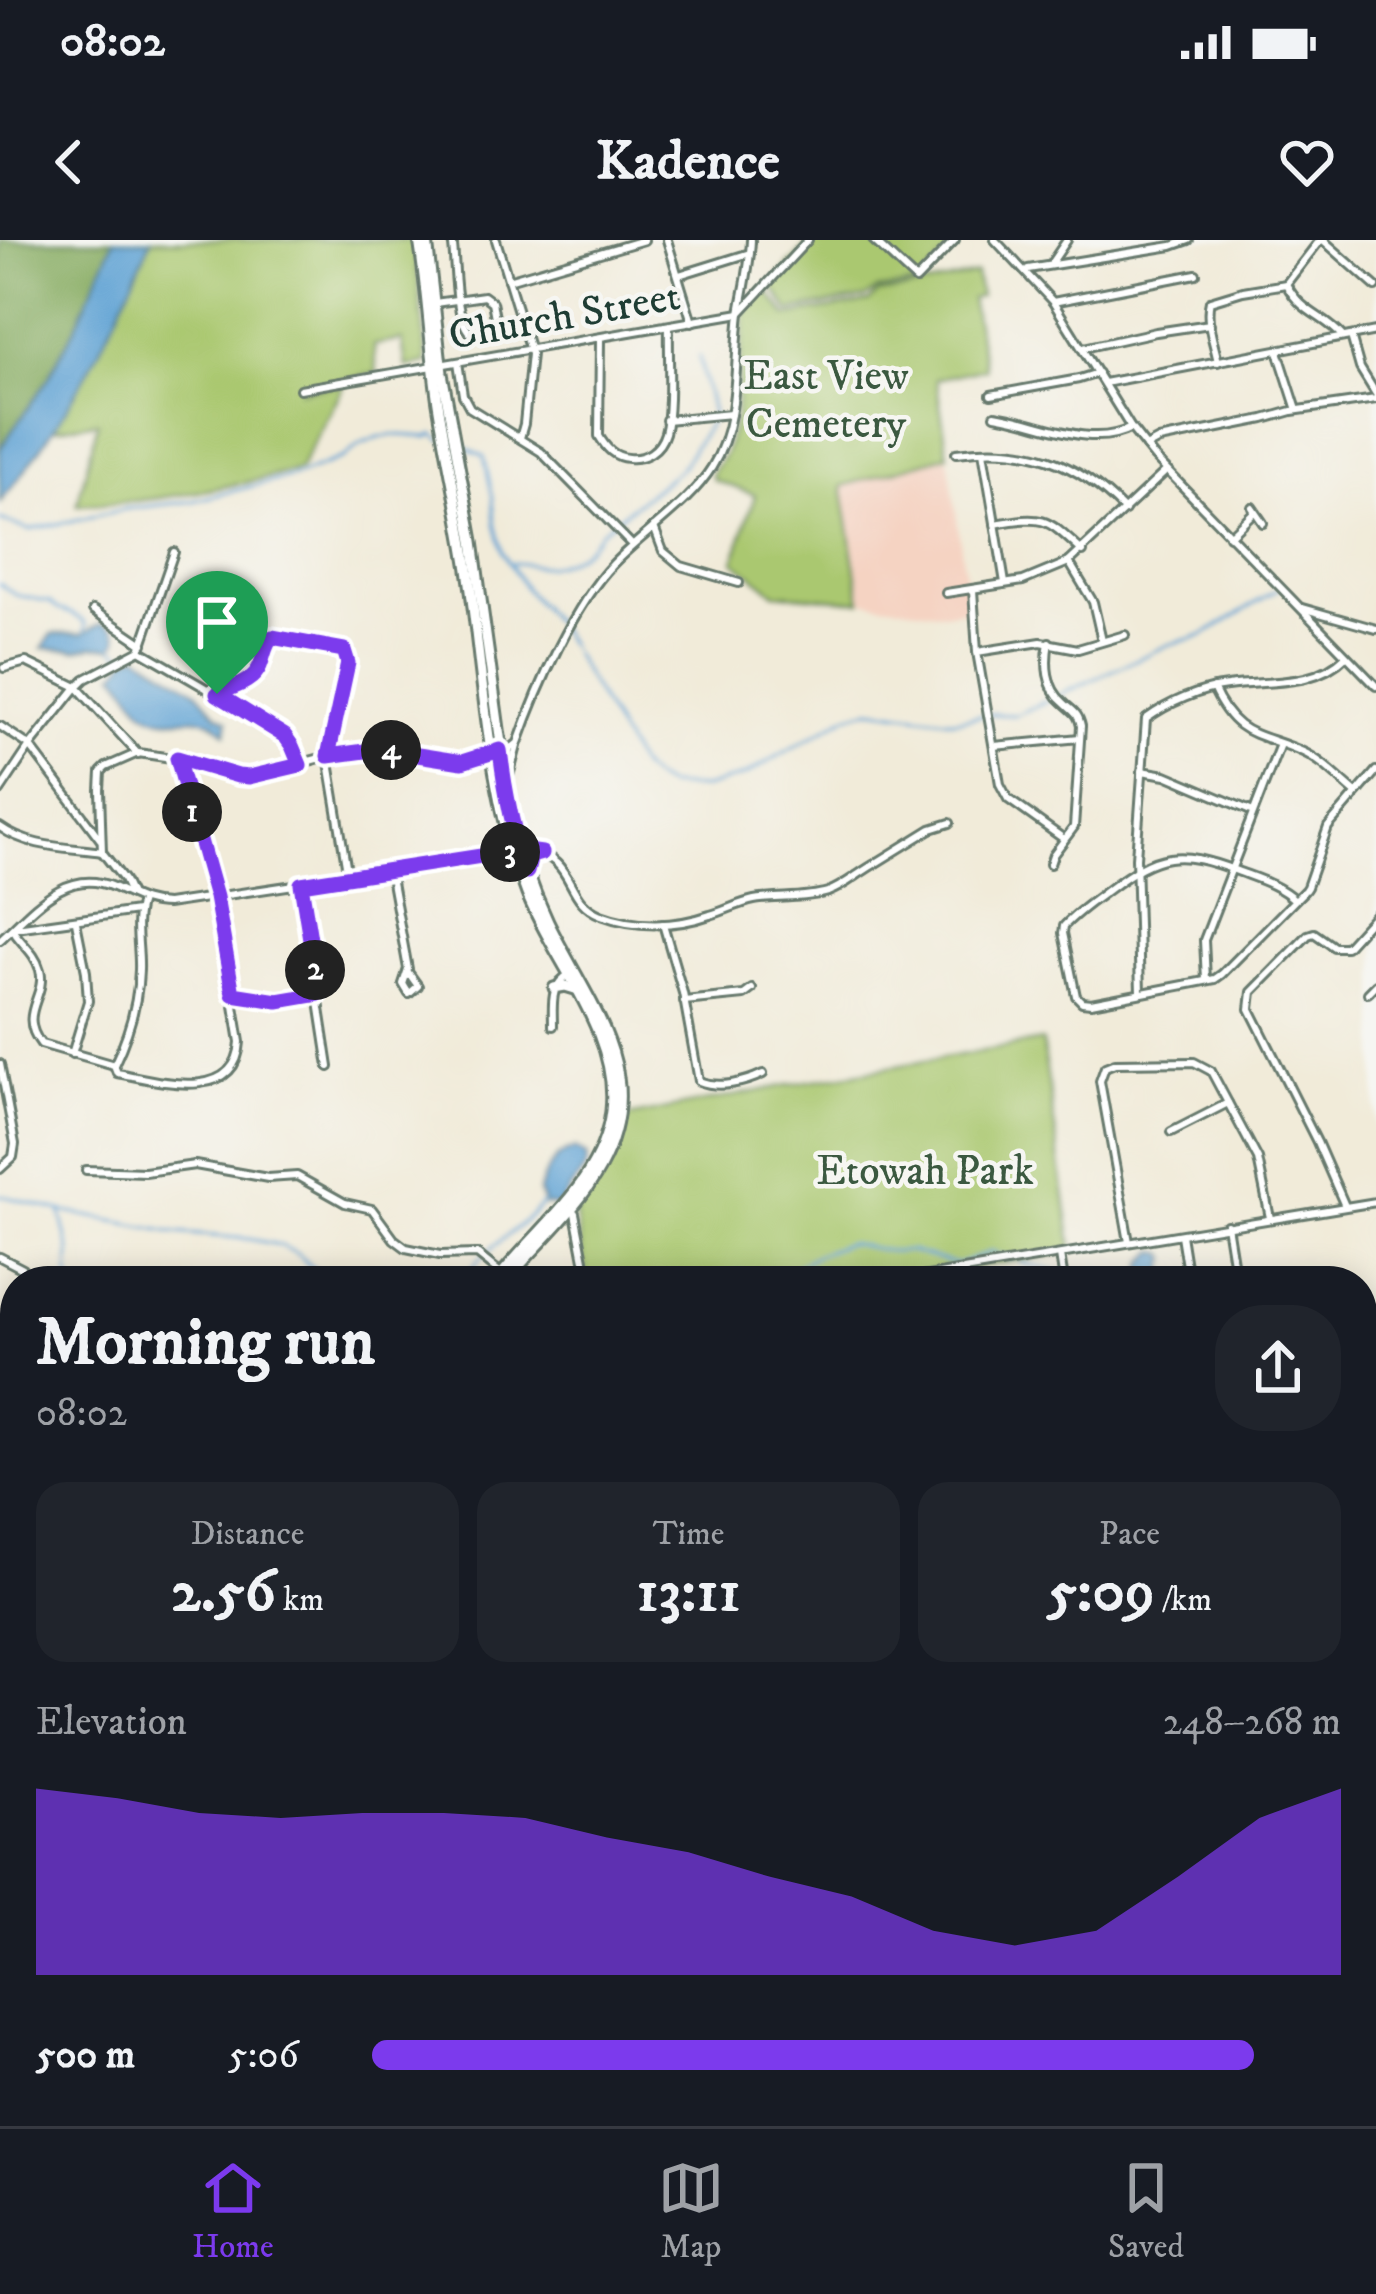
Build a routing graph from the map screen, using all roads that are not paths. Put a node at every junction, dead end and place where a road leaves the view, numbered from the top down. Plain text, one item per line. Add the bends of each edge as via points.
1 (423, 240) edge
2 (454, 240) edge
3 (496, 240) edge
4 (644, 240) edge
5 (667, 240) edge
6 (751, 240) edge
7 (808, 240) edge
8 (873, 240) edge
9 (955, 240) edge
10 (995, 240) edge
11 (1067, 240) edge
12 (1189, 240) edge
13 (1321, 240) edge
14 (750, 253) junction
15 (1051, 264) junction
16 (1025, 269) junction
17 (1196, 274) dead end
18 (679, 275) junction
19 (508, 280) junction
20 (1286, 284) junction
21 (1376, 287) edge
22 (459, 299) junction
23 (1053, 302) junction
24 (430, 304) junction
25 (740, 313) junction
26 (693, 323) junction
27 (1210, 324) junction
28 (669, 327) junction
29 (1376, 331) edge
30 (1347, 336) junction
31 (600, 338) junction
32 (1084, 349) junction
33 (530, 350) junction
34 (1278, 350) junction
35 (458, 362) junction
36 (1218, 362) junction
37 (437, 366) junction
38 (1098, 373) junction
39 (1104, 383) junction
40 (300, 389) dead end
41 (991, 395) dead end
42 (1376, 397) edge
43 (1297, 410) junction
44 (731, 414) junction
45 (995, 416) dead end
46 (667, 420) junction
47 (1131, 428) junction
48 (520, 438) junction
49 (1145, 448) junction
50 (983, 449) junction
51 (956, 453) dead end
52 (1166, 472) junction
53 (1126, 511) junction
54 (1263, 523) dead end
55 (995, 524) junction
56 (654, 527) junction
57 (1229, 536) junction
58 (632, 545) junction
59 (173, 552) dead end
60 (1083, 552) junction
61 (1069, 562) junction
62 (739, 583) dead end
63 (1005, 584) junction
64 (973, 590) junction
65 (946, 593) dead end
66 (1299, 608) junction
67 (93, 610) dead end
68 (1376, 629) edge
69 (1125, 635) dead end
70 (1049, 642) junction
71 (1102, 642) junction
72 (142, 647) junction
73 (977, 652) junction
74 (1346, 656) junction
75 (4, 668) dead end
76 (1376, 686) edge
77 (76, 687) junction
78 (1213, 688) junction
79 (217, 694) junction
80 (0, 726) edge
81 (1081, 738) junction
82 (518, 742) junction
83 (1280, 744) junction
84 (30, 746) junction
85 (994, 746) junction
86 (496, 752) junction
87 (138, 754) junction
88 (328, 756) junction
89 (177, 758) junction
90 (300, 765) junction
91 (1142, 771) junction
92 (1376, 771) edge
93 (0, 791) edge
94 (1356, 793) junction
95 (507, 795) junction
96 (1253, 812) junction
97 (950, 823) dead end
98 (0, 826) edge
99 (1064, 839) junction
100 (102, 847) junction
101 (511, 852) junction
102 (542, 853) junction
103 (1050, 864) dead end
104 (1136, 869) junction
105 (1231, 869) junction
106 (390, 871) junction
107 (527, 872) junction
108 (348, 878) junction
109 (301, 884) junction
110 (131, 896) junction
111 (216, 897) junction
112 (1295, 900) junction
113 (141, 901) junction
114 (137, 911) junction
115 (1376, 914) edge
116 (76, 922) junction
117 (662, 925) junction
118 (12, 929) junction
119 (0, 940) edge
120 (407, 972) dead end
121 (564, 979) junction
122 (1206, 980) junction
123 (1376, 986) edge
124 (575, 989) junction
125 (752, 989) dead end
126 (1140, 993) junction
127 (233, 994) junction
128 (319, 994) junction
129 (1368, 994) dead end
130 (684, 1000) junction
131 (553, 1026) dead end
132 (72, 1054) junction
133 (0, 1064) edge
134 (114, 1065) junction
135 (329, 1067) dead end
136 (763, 1075) dead end
137 (1228, 1103) junction
138 (1171, 1132) dead end
139 (0, 1169) edge
140 (86, 1170) dead end
141 (1376, 1202) edge
142 (1345, 1207) junction
143 (575, 1214) dead end
144 (1270, 1218) junction
145 (1227, 1225) junction
146 (1181, 1234) junction
147 (535, 1237) junction
148 (1129, 1242) junction
149 (1060, 1254) junction
150 (490, 1263) junction
151 (493, 1266) edge
152 (514, 1266) edge
153 (516, 1266) edge
154 (586, 1266) edge
155 (992, 1266) edge
156 (1062, 1266) edge
157 (1186, 1266) edge
158 (1234, 1266) edge

1 - 24 main road
2 - 22 street
3 - 19 street
4 - 19 street
5 - 18 street
6 - 14 street
7 - 25 street, Church Street
8 - 9 street via 916,280
10 - 16 street
11 - 15 street
12 - 15 street
13 - 20 street
13 - 21 street
14 - 18 street
14 - 25 street
15 - 16 street
16 - 23 street
17 - 23 street
18 - 26 street
19 - 33 street
20 - 27 street via 1210,301
20 - 30 street via 1310,314
22 - 22 street via 492,302 495,331 469,334
22 - 24 street
23 - 32 street
24 - 37 main road
25 - 26 street, Church Street
25 - 44 street
26 - 28 street, Church Street
27 - 32 street
27 - 36 street
28 - 31 street, Church Street
28 - 46 street
29 - 30 street
30 - 34 street
30 - 42 street
31 - 33 street, Church Street
31 - 46 street via 598,431 605,446 619,456 645,456 662,440
32 - 38 street
33 - 35 street, Church Street
33 - 48 street
34 - 36 street
34 - 43 street
35 - 37 street, Church Street
35 - 48 street via 470,408
36 - 39 street
37 - 40 street, Church Street
37 - 86 main road
38 - 39 street
38 - 41 street
39 - 47 street
42 - 43 street
43 - 49 street
44 - 46 street
44 - 56 street via 712,468
45 - 47 street via 1092,436
47 - 49 street
48 - 58 street
49 - 52 street
50 - 51 street
50 - 53 street via 1020,451 1080,473
50 - 55 street
52 - 53 street
52 - 57 street
53 - 60 street
54 - 57 street via 1253,509
55 - 60 street via 1044,520
55 - 63 street
56 - 58 street
56 - 62 street via 663,551 681,566
57 - 66 street
58 - 82 street via 587,596
59 - 72 street
60 - 61 street
61 - 63 street
61 - 71 street via 1093,602
63 - 64 street
64 - 65 street
64 - 73 street
66 - 68 street
66 - 74 street
67 - 72 street
69 - 71 street
70 - 71 street via 1073,649
70 - 73 street
70 - 81 street via 1053,690 1079,715
72 - 77 street
72 - 79 street
73 - 85 street
74 - 76 street
74 - 78 street via 1308,679
75 - 77 street via 26,662
77 - 84 street
77 - 87 street
78 - 83 street via 1236,723
78 - 91 street via 1148,717
79 - 88 street via 251,679 272,637 344,650
79 - 90 street via 285,736
80 - 84 street
81 - 85 street
81 - 99 street via 1076,818
82 - 86 street
82 - 95 street
83 - 94 street via 1312,757
83 - 96 street
84 - 93 street
84 - 100 street
85 - 99 street via 1008,799
86 - 88 street via 462,762 380,749
86 - 95 main road
86 - 101 main road
87 - 89 street
87 - 100 street via 101,772
88 - 90 street
88 - 108 street
89 - 90 street via 249,777
89 - 111 street
91 - 96 street
91 - 104 street
92 - 94 street
94 - 112 street via 1328,827
95 - 101 main road
96 - 105 street
97 - 117 street via 830,891 750,901
98 - 100 street via 40,844
99 - 103 street
100 - 110 street
101 - 102 street
101 - 106 street
101 - 107 main road
101 - 121 main road
102 - 107 main road via 531,856
102 - 117 street via 562,867 592,911
104 - 105 street via 1186,856
104 - 126 street
104 - 126 street via 1063,932 1082,1002
105 - 112 street
105 - 122 street via 1204,940
106 - 108 street
106 - 120 street
107 - 121 main road
108 - 109 street
109 - 111 street
109 - 128 street
110 - 113 street
110 - 118 street via 75,883
111 - 113 street
111 - 127 street
112 - 122 street via 1222,974
113 - 114 street
114 - 116 street
114 - 134 street via 137,989
115 - 142 street via 1346,946 1308,935 1249,1000
116 - 118 street
116 - 132 street via 88,1001
117 - 130 street
118 - 119 street
118 - 132 street via 42,975 31,1013 35,1038
121 - 124 main road
121 - 124 main road
121 - 131 street
121 - 153 main road via 604,1025 614,1050 618,1118 596,1177
122 - 126 street
123 - 129 street
124 - 147 main road via 608,1058 609,1126 590,1171
125 - 130 street
127 - 128 street via 278,1001
127 - 134 street via 239,1054 211,1081 179,1085 117,1073
128 - 135 street
130 - 136 street via 699,1082
132 - 134 street
133 - 139 street via 15,1144
137 - 138 street
137 - 144 street via 1258,1160
137 - 148 street via 1214,1075 1194,1062 1114,1063 1102,1071
140 - 150 street via 195,1166 297,1176 372,1209 406,1248 477,1254
141 - 142 street
142 - 144 street
143 - 154 street
144 - 145 street
145 - 146 street
145 - 158 street
146 - 148 street
146 - 157 street
147 - 150 street via 506,1264
147 - 152 main road
148 - 149 street
149 - 155 street
149 - 156 street
150 - 151 street

